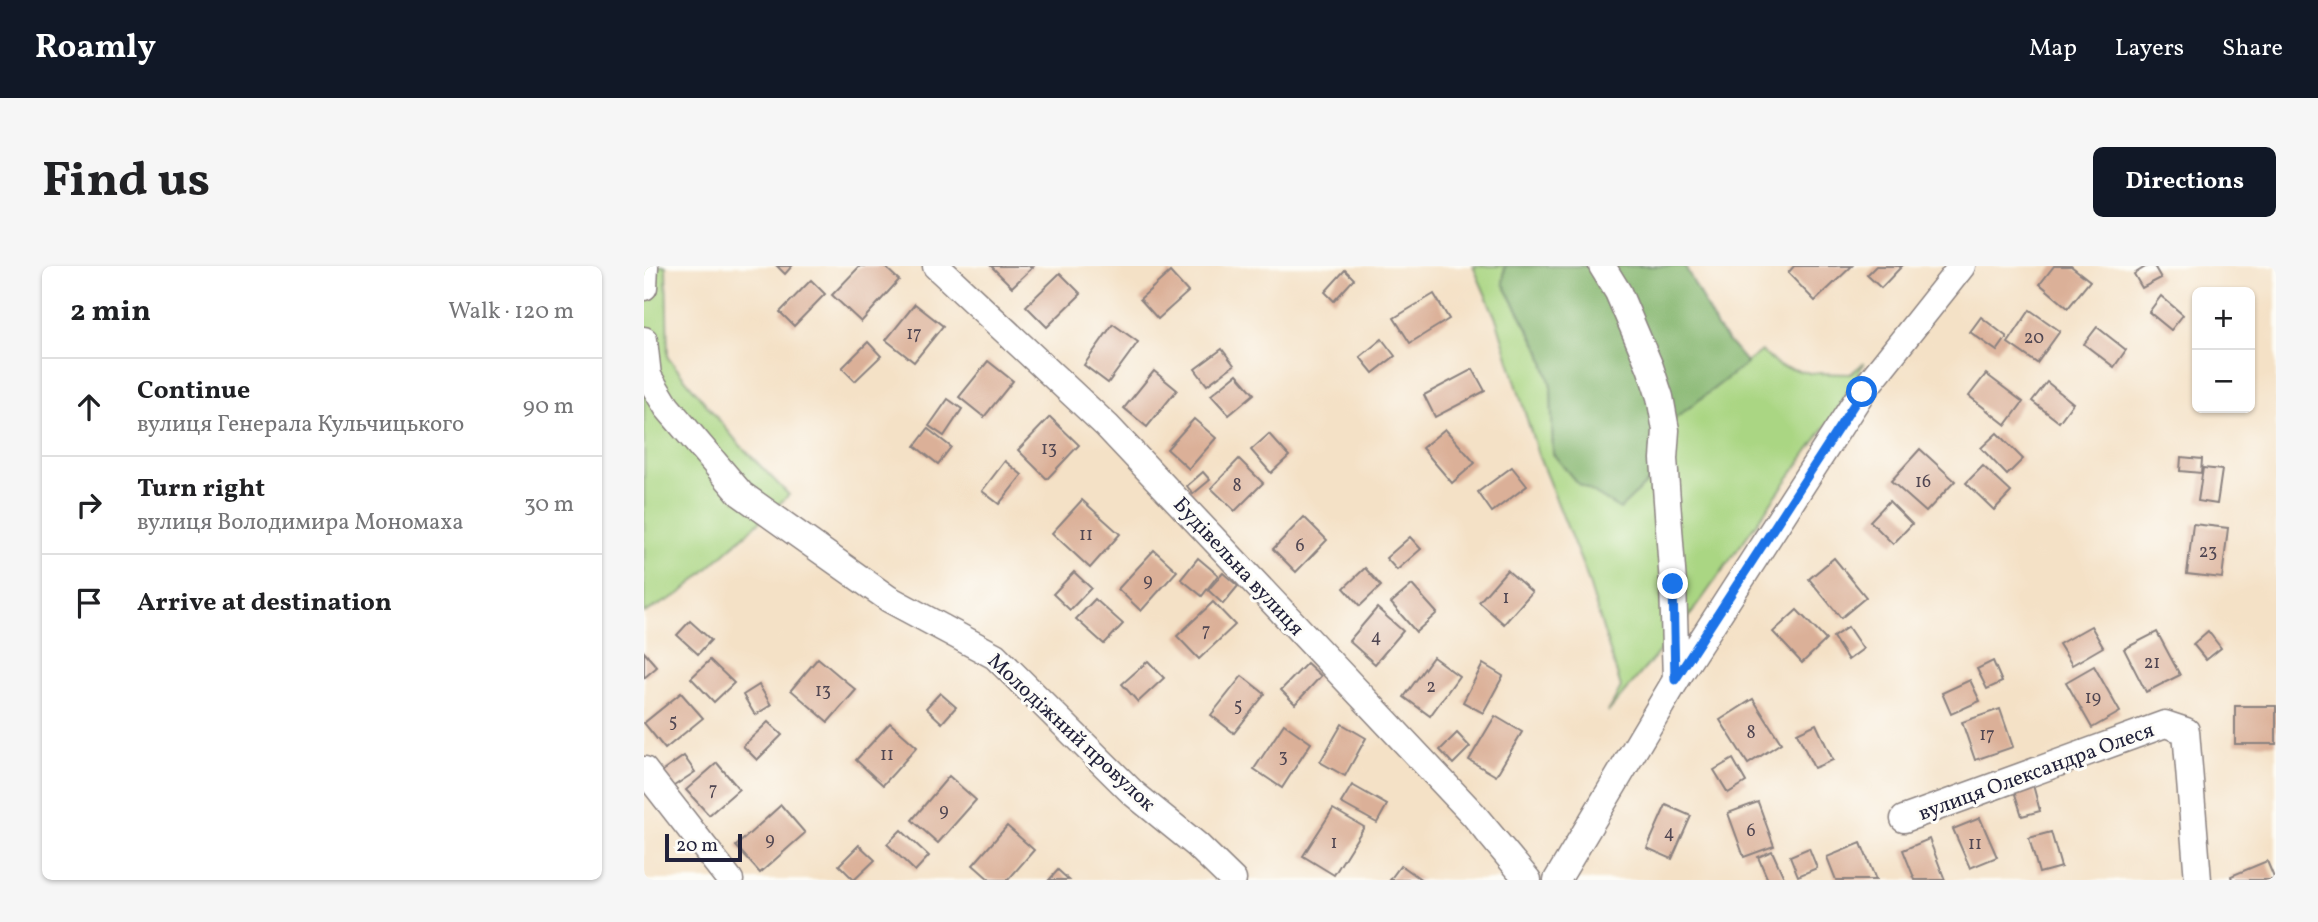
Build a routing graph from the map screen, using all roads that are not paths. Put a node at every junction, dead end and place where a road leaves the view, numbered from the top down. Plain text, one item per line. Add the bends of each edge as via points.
1 (645, 266) edge
2 (936, 266) edge
3 (1602, 266) edge
4 (1962, 266) edge
5 (644, 287) edge
6 (644, 340) edge
7 (1675, 680) junction
8 (644, 770) edge
9 (1904, 819) dead end
10 (730, 880) edge
11 (1233, 880) edge
12 (1528, 880) edge
13 (1557, 880) edge
14 (2198, 880) edge

1 - 5 street
2 - 12 street, Будівельна вулиця via 1107,426 1473,814
3 - 7 street via 1650,366 1666,430
4 - 7 street via 1862,392
6 - 11 street, Молодіжний провулок via 648,376 667,407 741,494 889,599 995,656 1133,793
7 - 13 street
8 - 10 street
9 - 14 street, вулиця Олександра Олеся via 2165,724 2186,731

